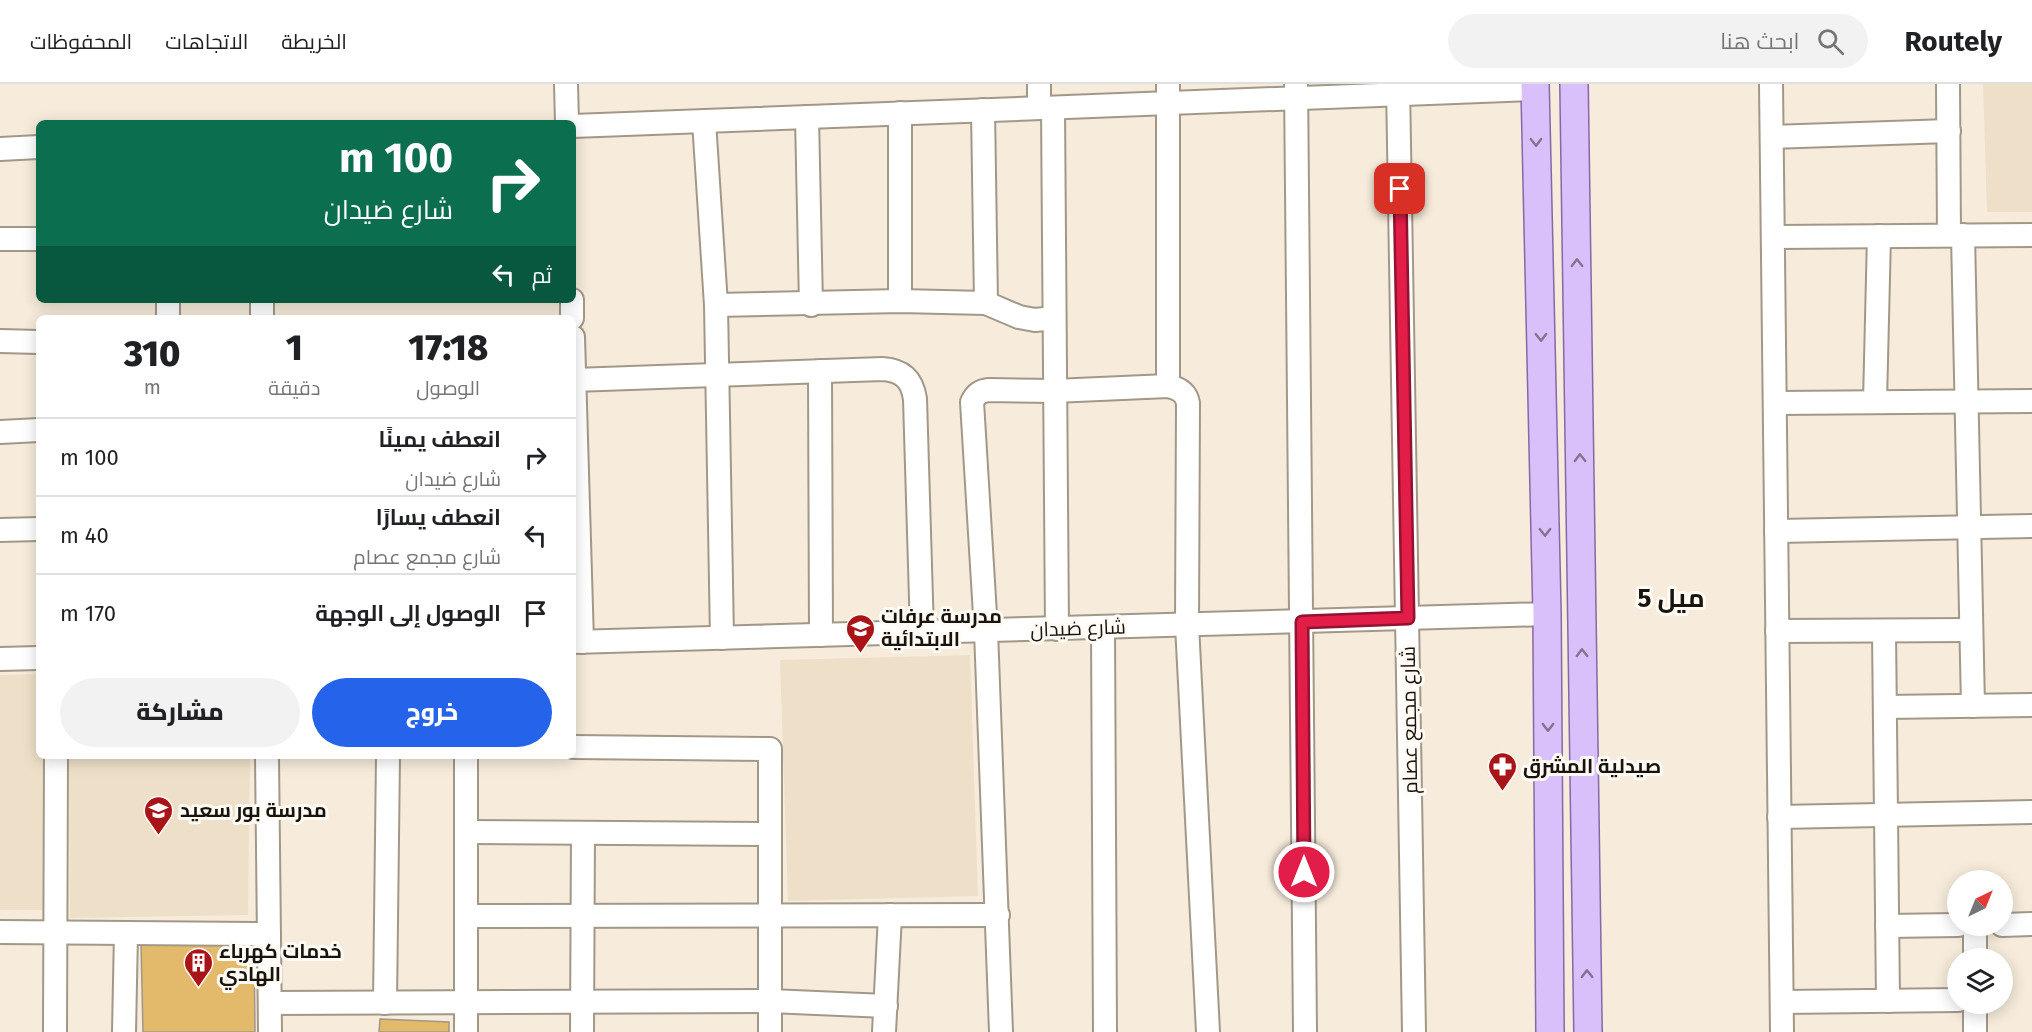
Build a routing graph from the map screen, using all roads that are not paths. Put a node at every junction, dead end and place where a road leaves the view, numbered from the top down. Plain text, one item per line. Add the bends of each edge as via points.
1 (566, 84) edge
2 (1039, 84) edge
3 (1574, 84) edge
4 (1771, 84) edge
5 (1948, 84) edge
6 (1535, 86) edge
7 (1398, 89) edge
8 (1296, 91) edge
9 (1168, 94) edge
10 (1046, 108) junction
11 (983, 110) junction
12 (900, 114) junction
13 (807, 117) junction
14 (567, 120) edge
15 (704, 121) junction
16 (576, 126) edge
17 (1949, 131) junction
18 (1772, 137) junction
19 (36, 147) edge
20 (0, 149) edge
21 (1956, 235) junction
22 (2032, 235) edge
23 (1879, 236) junction
24 (1773, 237) junction
25 (0, 239) edge
26 (36, 239) edge
27 (900, 301) junction
28 (986, 303) junction
29 (811, 304) junction
30 (716, 306) junction
31 (1054, 318) junction
32 (0, 341) edge
33 (36, 342) edge
34 (820, 371) junction
35 (717, 375) junction
36 (576, 380) edge
37 (1168, 386) junction
38 (1054, 391) junction
39 (2032, 401) edge
40 (1875, 402) junction
41 (1967, 402) junction
42 (1775, 403) junction
43 (36, 430) edge
44 (0, 432) edge
45 (2032, 525) edge
46 (1969, 527) junction
47 (36, 529) edge
48 (0, 530) edge
49 (1776, 531) junction
50 (576, 540) edge
51 (1547, 614) junction
52 (1408, 618) junction
53 (1302, 622) junction
54 (1187, 625) junction
55 (1103, 627) junction
56 (1057, 628) junction
57 (1971, 630) junction
58 (986, 631) junction
59 (1777, 631) junction
60 (1884, 631) junction
61 (922, 633) junction
62 (821, 635) junction
63 (722, 638) junction
64 (577, 642) edge
65 (36, 658) edge
66 (0, 659) edge
67 (2032, 705) edge
68 (1973, 706) junction
69 (1885, 707) junction
70 (576, 747) edge
71 (56, 759) edge
72 (267, 759) edge
73 (388, 759) edge
74 (466, 759) edge
75 (2032, 812) edge
76 (1886, 815) junction
77 (1779, 817) junction
78 (466, 832) junction
79 (583, 833) junction
80 (770, 834) junction
81 (890, 915) junction
82 (998, 915) junction
83 (466, 916) junction
84 (583, 916) junction
85 (770, 916) junction
86 (2032, 924) edge
87 (1947, 925) edge
88 (2013, 925) edge
89 (1887, 926) junction
90 (0, 932) edge
91 (56, 932) junction
92 (126, 933) junction
93 (270, 934) junction
94 (1947, 1000) edge
95 (770, 1001) junction
96 (1888, 1001) junction
97 (583, 1002) junction
98 (1782, 1002) junction
99 (270, 1003) junction
100 (385, 1003) junction
101 (466, 1003) junction
102 (886, 1006) junction
103 (1975, 1014) edge
104 (55, 1032) edge
105 (124, 1032) edge
106 (270, 1032) edge
107 (466, 1032) edge
108 (582, 1032) edge
109 (770, 1032) edge
110 (884, 1032) edge
111 (1002, 1032) edge
112 (1105, 1032) edge
113 (1208, 1032) edge
114 (1305, 1032) edge
115 (1414, 1032) edge
116 (1550, 1032) edge
117 (1588, 1032) edge
118 (1782, 1032) edge
119 (1975, 1032) edge

1 - 14 street
2 - 10 street
117 -> 3 main road
4 - 18 street
5 - 17 street
6 - 7 street
6 -> 51 main road
7 - 8 street
7 - 52 street, شارع مجمع عصام
8 - 9 street
8 - 53 street
9 - 10 street
9 - 37 street
10 - 11 street
10 - 31 street
11 - 12 street
11 - 28 street
12 - 13 street
12 - 27 street
13 - 15 street
13 - 29 street
15 - 16 street
15 - 30 street
17 - 18 street
17 - 21 street
18 - 24 street
19 - 20 street
21 - 22 street
21 - 23 street
21 - 41 street
23 - 24 street
23 - 40 street
24 - 42 street
25 - 26 street
27 - 28 street
27 - 29 street
28 - 31 street via 1019,317
29 - 30 street
30 - 35 street
31 - 38 street
32 - 33 street
34 - 35 street
34 - 61 street via 895,369 906,375 913,386
34 - 62 street
35 - 36 street
35 - 63 street
37 - 38 street
37 - 54 street via 1181,390 1188,403
38 - 56 street
38 - 58 street via 982,391 972,402
39 - 41 street
40 - 41 street
40 - 42 street
41 - 46 street
42 - 49 street
43 - 44 street
45 - 46 street
46 - 49 street
46 - 57 street
47 - 48 street
49 - 59 street
50 - 64 street
51 - 52 street, شارع ضيدان
51 -> 116 main road
52 - 53 street, شارع ضيدان
52 - 115 street, شارع مجمع عصام
53 - 54 street, شارع ضيدان
53 - 114 street
54 - 55 street, شارع ضيدان
54 - 113 street
55 - 56 street, شارع ضيدان
55 - 112 street
56 - 58 street, شارع ضيدان
57 - 60 street
57 - 68 street
58 - 61 street, شارع ضيدان
58 - 82 street
59 - 60 street
59 - 77 street
60 - 69 street
61 - 62 street, شارع ضيدان
62 - 63 street, شارع ضيدان
63 - 64 street, شارع ضيدان
65 - 66 street
67 - 68 street
68 - 69 street
69 - 76 street
70 - 80 street via 771,749
71 - 91 street
72 - 93 street
73 - 100 street
74 - 78 street
75 - 76 street
76 - 77 street
76 - 89 street
77 - 98 street
78 - 79 street
78 - 83 street
79 - 80 street
79 - 84 street
80 - 85 street
81 - 82 street
81 - 85 street
81 - 102 street
82 - 111 street
83 - 84 street
83 - 101 street
84 - 85 street
84 - 97 street
85 - 95 street
86 - 88 street
87 - 89 street
89 - 96 street
90 - 91 street
91 - 92 street
91 - 104 street
92 - 93 street
92 - 105 street
93 - 99 street
94 - 96 street
95 - 97 street
95 - 102 street
95 - 109 street
96 - 98 street
97 - 101 street
97 - 108 street
98 - 118 street
99 - 100 street
99 - 106 street
100 - 101 street
101 - 107 street
102 - 110 street
103 - 119 street

